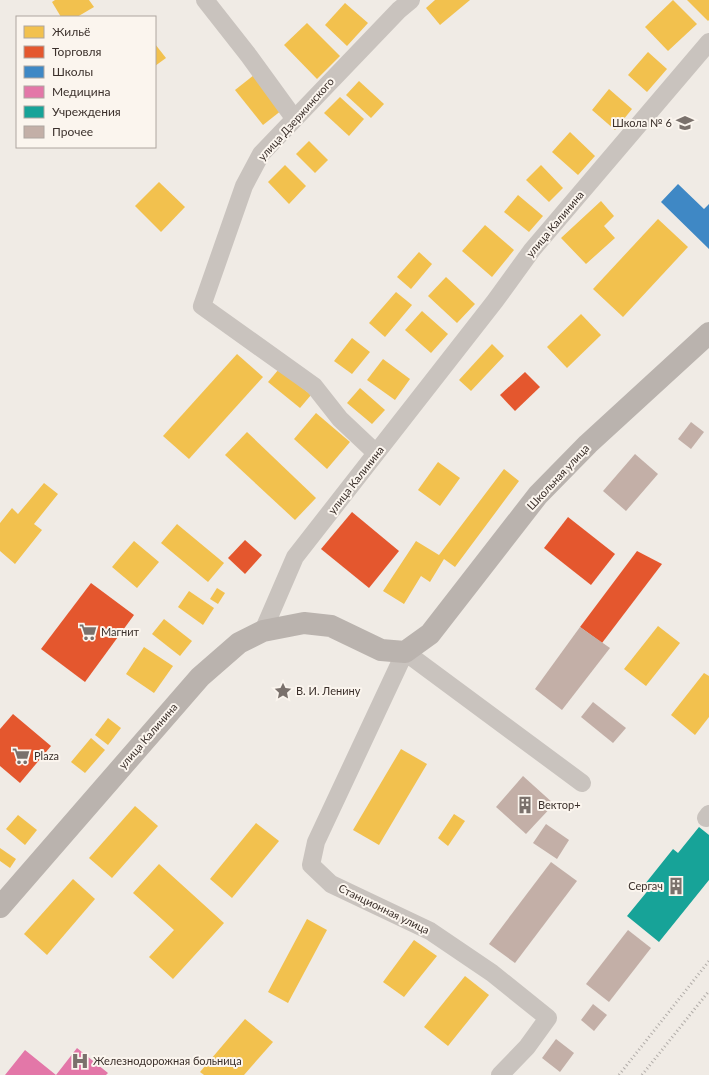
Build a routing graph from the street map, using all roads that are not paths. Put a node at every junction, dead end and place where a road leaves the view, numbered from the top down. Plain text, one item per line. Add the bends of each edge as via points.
1 (205, 0) edge
2 (411, 0) edge
3 (709, 42) edge
4 (294, 118) junction
5 (709, 333) edge
6 (376, 453) junction
7 (263, 631) junction
8 (405, 652) junction
9 (582, 783) dead end
10 (0, 907) edge
11 (500, 1075) edge

1 - 4 street
2 - 4 street, улица Дзержинского
3 - 6 street, улица Калинина via 532,250
4 - 6 street, улица Дзержинского via 261,154 244,186 202,306 314,386 340,419
5 - 8 main road, Школьная улица via 588,444 538,495 430,634
6 - 7 street, улица Калинина via 295,557
7 - 8 main road via 304,623 331,626 381,650
7 - 10 main road, улица Калинина via 239,643 200,677
8 - 9 street
8 - 11 street, Станционная улица via 316,842 311,865 331,884 430,931 492,973 548,1018 527,1047

